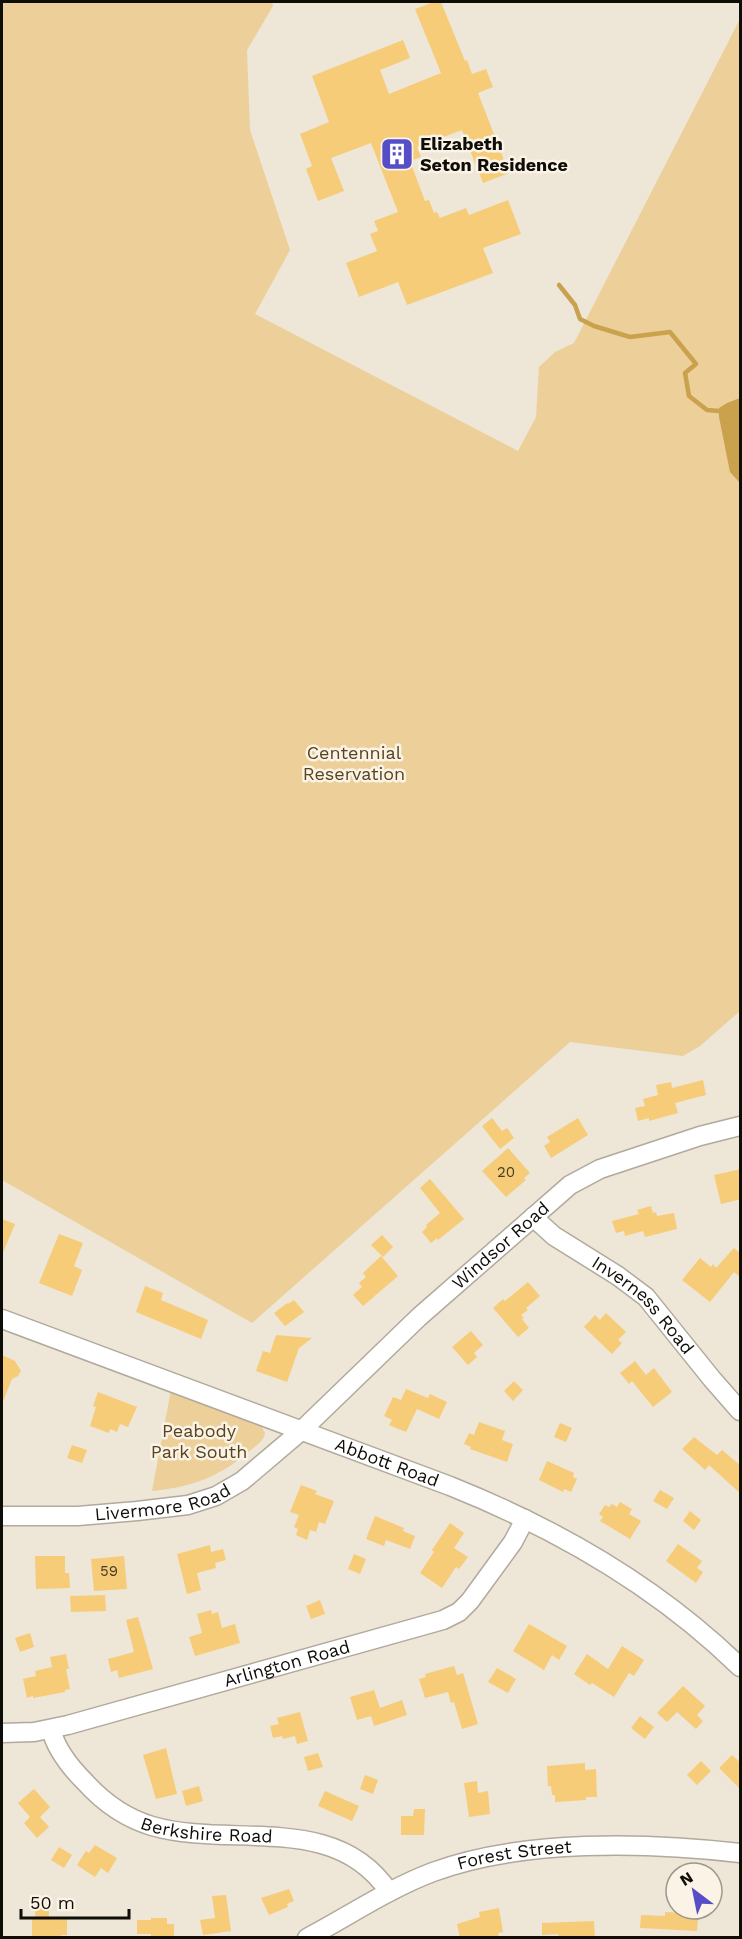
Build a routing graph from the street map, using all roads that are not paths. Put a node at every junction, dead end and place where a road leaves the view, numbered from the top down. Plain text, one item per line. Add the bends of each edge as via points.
1 (741, 1126) edge
2 (533, 1217) junction
3 (2, 1319) edge
4 (741, 1411) edge
5 (301, 1431) junction
6 (2, 1516) edge
7 (525, 1519) junction
8 (711, 1640) junction
9 (741, 1656) edge
10 (741, 1667) edge
11 (51, 1729) junction
12 (2, 1733) edge
13 (741, 1853) edge
14 (388, 1892) junction
15 (307, 1938) edge

1 - 2 street, Windsor Road via 589,1173
2 - 4 street, Inverness Road via 554,1236 646,1297
2 - 5 street, Windsor Road via 419,1317
3 - 5 street, Abbott Road
5 - 6 street, Livermore Road via 242,1481 201,1502 78,1516
5 - 7 street, Abbott Road via 450,1486
7 - 8 street, Abbott Road via 632,1581
7 - 11 street, Arlington Road via 470,1601 452,1617
8 - 9 street
8 - 10 street, Abbott Road
11 - 12 street, Arlington Road
11 - 14 street, Berkshire Road via 59,1749 77,1773 104,1801 130,1818 165,1829 287,1838 324,1845 361,1861
13 - 14 street, Forest Street via 632,1846 537,1851 450,1867
14 - 15 street, Forest Street

